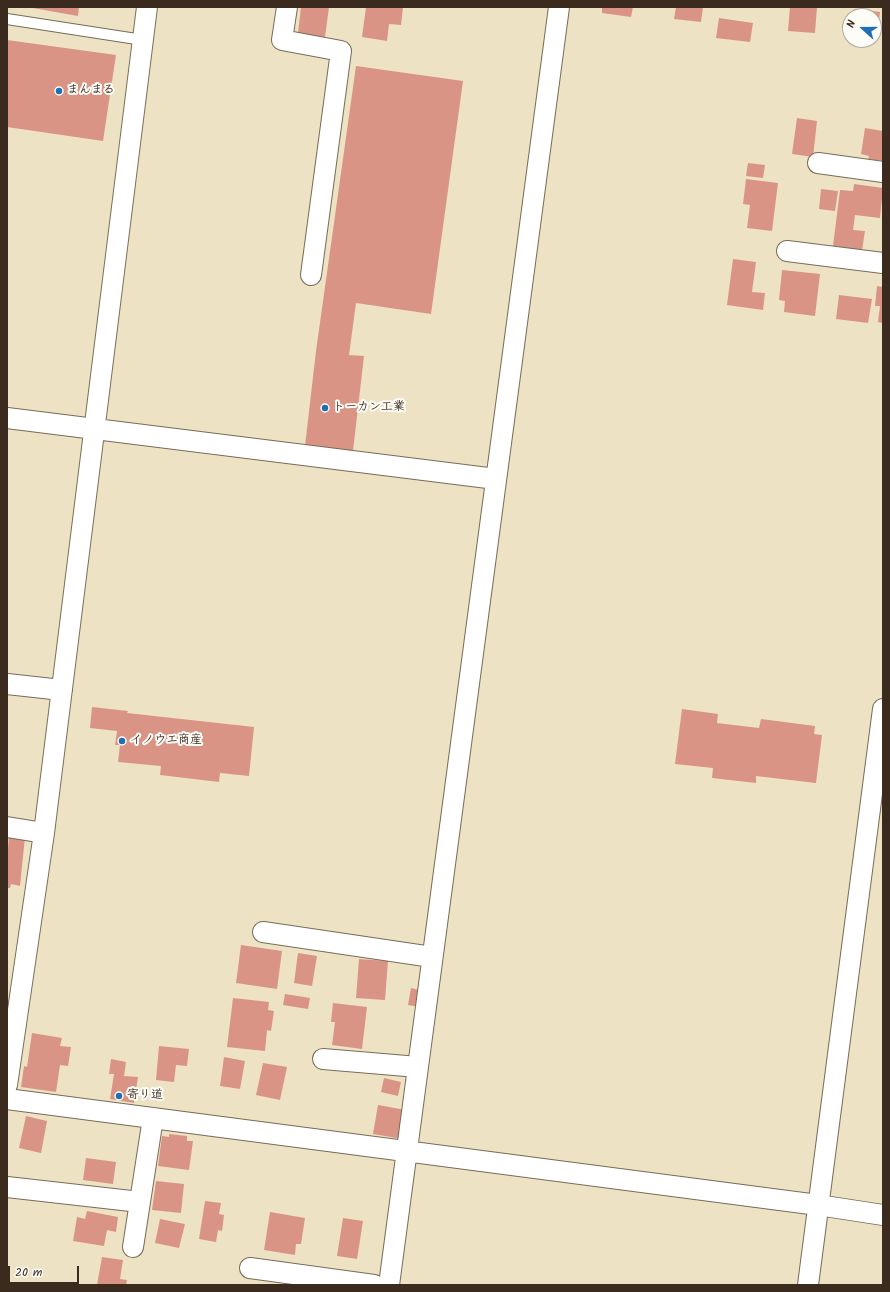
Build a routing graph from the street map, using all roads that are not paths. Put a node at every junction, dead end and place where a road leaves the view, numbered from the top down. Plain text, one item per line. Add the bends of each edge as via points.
1 (147, 7) edge
2 (287, 7) edge
3 (559, 7) edge
4 (7, 20) edge
5 (143, 40) junction
6 (818, 164) dead end
7 (883, 172) edge
8 (787, 251) dead end
9 (883, 263) edge
10 (312, 275) dead end
11 (7, 418) edge
12 (94, 429) junction
13 (496, 479) junction
14 (7, 684) edge
15 (62, 690) junction
16 (883, 709) edge
17 (7, 827) edge
18 (44, 833) junction
19 (263, 932) dead end
20 (432, 957) junction
21 (323, 1059) dead end
22 (418, 1067) junction
23 (7, 1085) edge
24 (7, 1099) edge
25 (153, 1118) junction
26 (407, 1152) junction
27 (7, 1187) edge
28 (140, 1202) junction
29 (818, 1206) junction
30 (883, 1215) edge
31 (133, 1247) dead end
32 (250, 1268) dead end
33 (374, 1285) edge
34 (389, 1285) edge
35 (808, 1285) edge

1 - 5 street
2 - 10 street via 282,40 341,51
3 - 13 street
4 - 5 lane
5 - 12 street
6 - 7 street
8 - 9 street
11 - 12 street
12 - 13 street
12 - 15 street
13 - 20 street
14 - 15 street
15 - 18 street
16 - 29 street via 873,812
17 - 18 street
18 - 23 street
19 - 20 street
20 - 22 street
21 - 22 street
22 - 26 street
24 - 25 street
25 - 26 street
25 - 28 street
26 - 29 street
26 - 34 street
27 - 28 street
28 - 31 street
29 - 30 street
29 - 35 street
32 - 33 street

